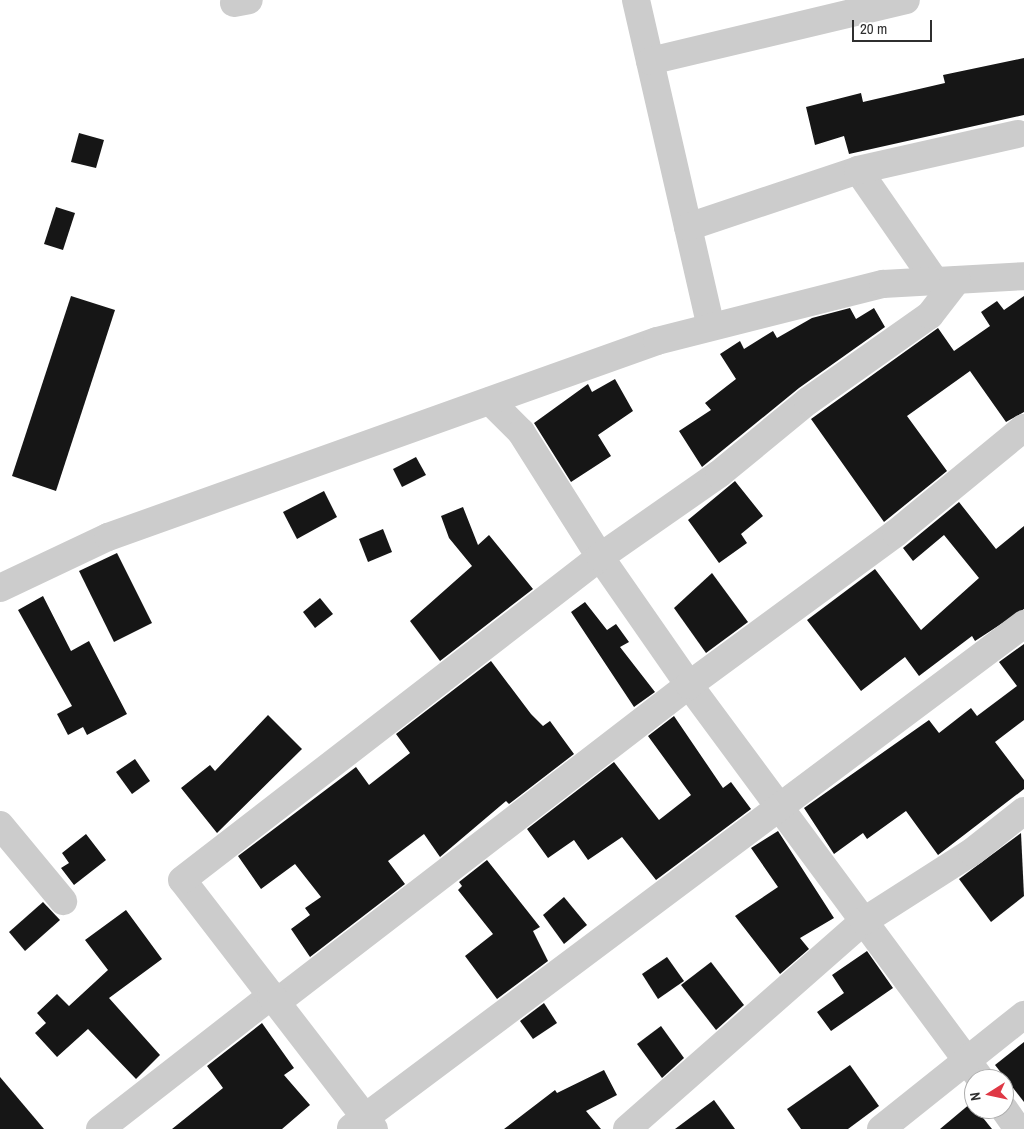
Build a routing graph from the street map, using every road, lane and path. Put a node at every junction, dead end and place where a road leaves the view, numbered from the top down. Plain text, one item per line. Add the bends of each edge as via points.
1 (636, 0) edge
2 (906, 0) edge
3 (650, 61) junction
4 (1018, 134) dead end
5 (858, 170) junction
6 (688, 227) junction
7 (1024, 276) edge
8 (946, 281) junction
9 (711, 327) junction
10 (490, 400) junction
11 (1024, 428) edge
12 (600, 558) junction
13 (0, 588) edge
14 (1024, 624) edge
15 (689, 685) junction
16 (781, 809) junction
17 (1024, 811) edge
18 (0, 825) edge
19 (63, 901) dead end
20 (864, 922) junction
21 (274, 998) junction
22 (1024, 1015) edge
23 (974, 1069) edge
24 (976, 1069) edge
25 (964, 1077) edge
26 (363, 1125) edge
27 (100, 1129) edge
28 (627, 1129) edge
29 (881, 1129) edge

1 - 3 street
2 - 3 street
3 - 6 street
4 - 5 street
5 - 6 street
5 - 8 street
6 - 9 street
7 - 8 street
8 - 9 street via 883,284
8 - 12 street via 930,315
9 - 10 street via 657,341
10 - 12 street via 521,432
10 - 13 street via 108,538
11 - 15 street via 896,533
12 - 15 street
12 - 21 street via 182,880
14 - 16 street
15 - 16 street
15 - 21 street
16 - 20 street
16 - 26 street
17 - 20 street via 972,852
18 - 19 street
20 - 23 street
20 - 28 street
21 - 26 street
21 - 27 street
22 - 24 street
25 - 29 street

